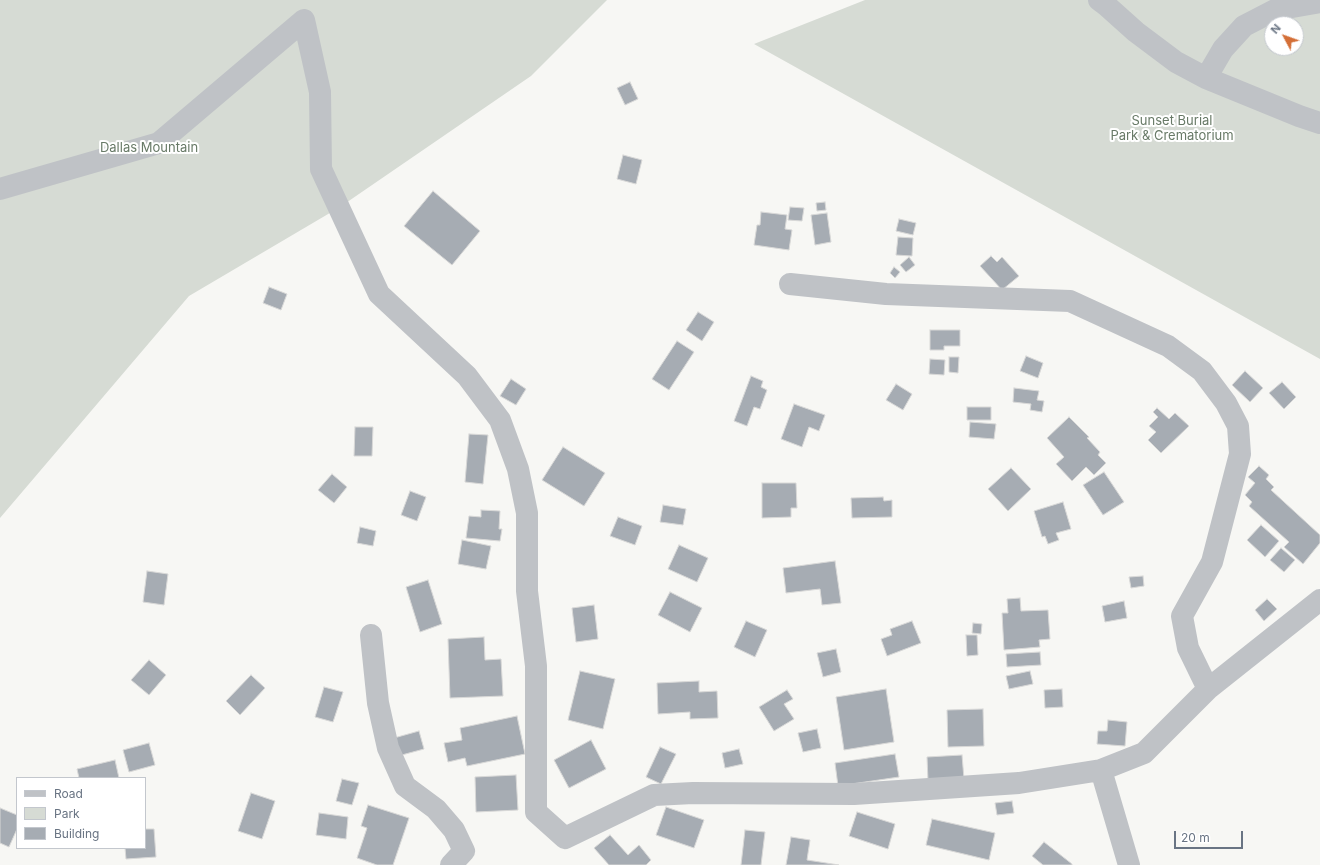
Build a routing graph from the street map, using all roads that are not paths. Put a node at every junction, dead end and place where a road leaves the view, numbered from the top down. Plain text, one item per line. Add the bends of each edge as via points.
1 (1099, 0) edge
2 (1320, 2) edge
3 (1206, 78) junction
4 (1320, 123) edge
5 (0, 189) edge
6 (790, 284) dead end
7 (1320, 600) edge
8 (371, 635) dead end
9 (1208, 689) junction
10 (1101, 770) junction
11 (451, 865) edge
12 (1129, 865) edge

1 - 3 street via 1176,62
2 - 3 street via 1275,10 1244,26 1223,49
3 - 4 street
5 - 10 street via 159,143 304,20 320,92 321,169 379,294 467,376 500,420 518,469 527,513 527,591 536,666 536,812 565,838 654,795 854,794 1019,783
6 - 9 street via 886,294 1070,301 1168,346 1202,370 1226,403 1238,426 1240,454 1212,562 1182,616 1188,648
7 - 9 street
8 - 11 street via 378,703 388,748 405,786 436,809 454,830 464,851
9 - 10 street via 1144,753
10 - 12 street

